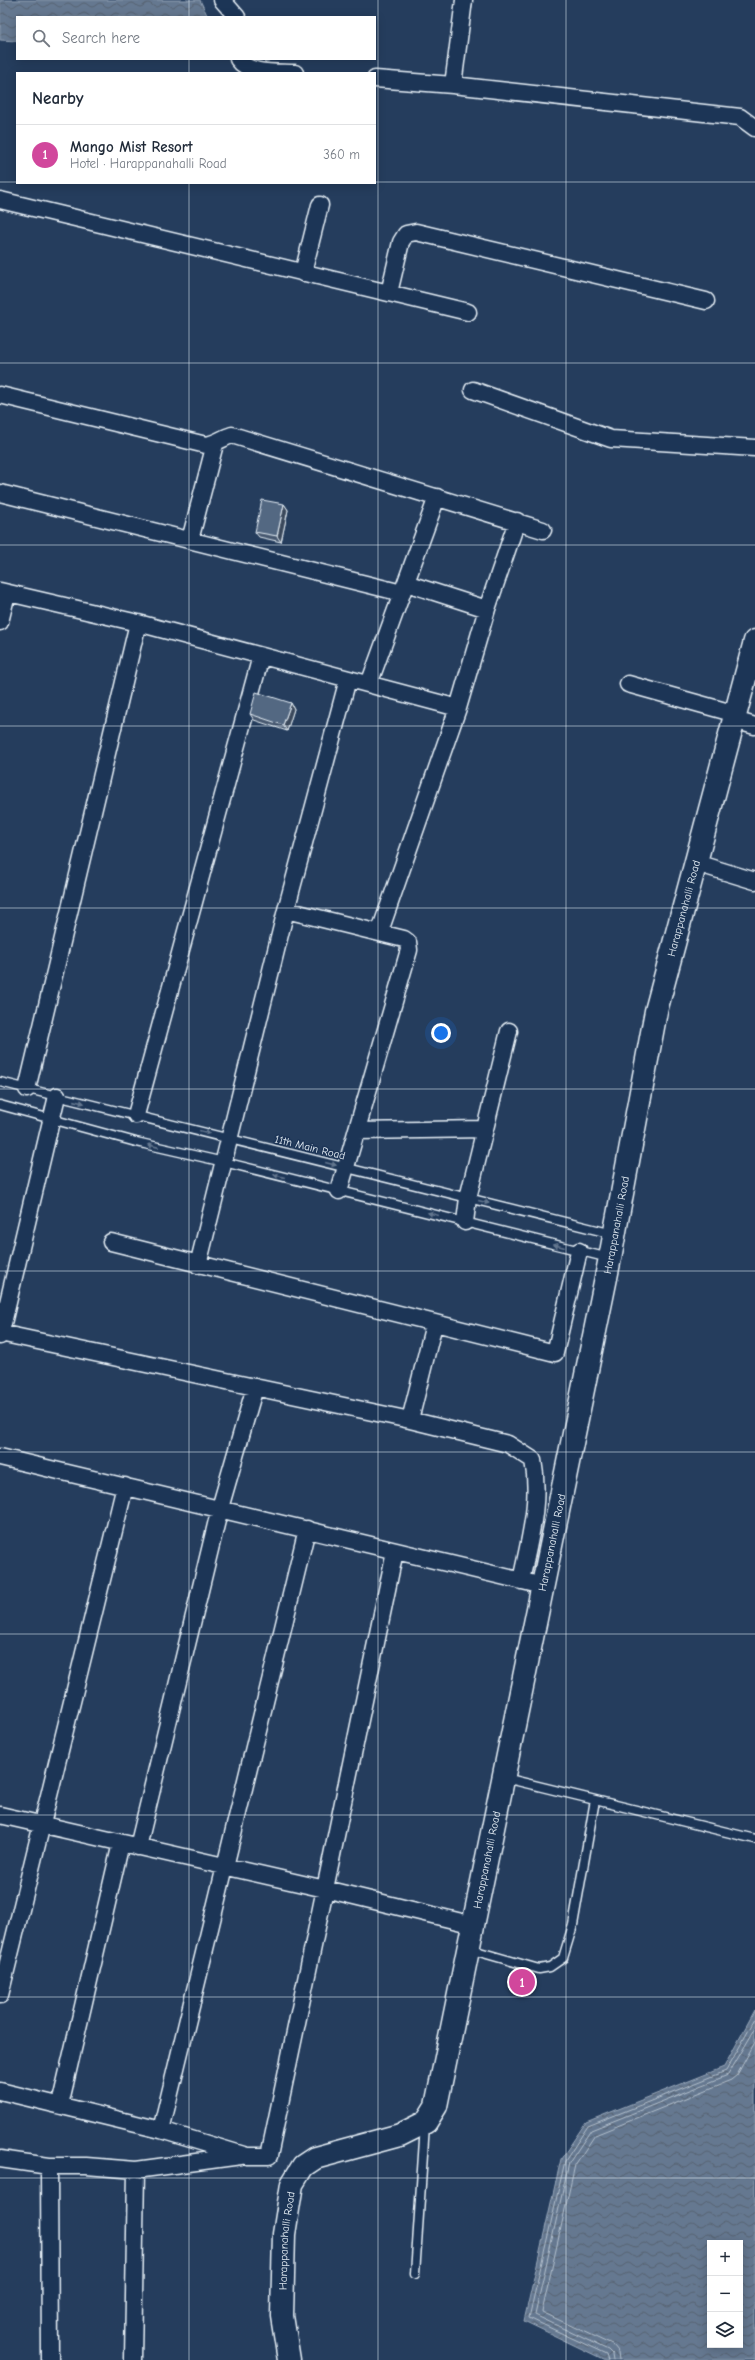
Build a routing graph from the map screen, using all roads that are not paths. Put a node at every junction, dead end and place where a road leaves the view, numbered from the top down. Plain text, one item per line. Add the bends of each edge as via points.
1 (222, 0) edge
2 (464, 0) edge
3 (236, 16) edge
4 (239, 60) edge
5 (280, 72) edge
6 (376, 79) edge
7 (453, 85) junction
8 (755, 128) edge
9 (0, 200) edge
10 (320, 205) dead end
11 (303, 272) junction
12 (390, 293) junction
13 (706, 301) dead end
14 (468, 312) dead end
15 (473, 390) dead end
16 (0, 395) edge
17 (215, 444) junction
18 (755, 448) edge
19 (0, 493) edge
20 (437, 497) junction
21 (518, 521) junction
22 (543, 530) dead end
23 (190, 540) junction
24 (404, 588) junction
25 (4, 592) edge
26 (487, 609) junction
27 (0, 622) edge
28 (138, 623) junction
29 (755, 641) edge
30 (261, 656) junction
31 (348, 679) junction
32 (369, 684) junction
33 (628, 684) dead end
34 (458, 708) junction
35 (735, 717) junction
36 (755, 726) edge
37 (696, 862) junction
38 (755, 880) edge
39 (286, 910) junction
40 (380, 931) junction
41 (509, 1031) dead end
42 (0, 1082) edge
43 (27, 1089) junction
44 (57, 1096) junction
45 (0, 1105) edge
46 (136, 1115) junction
47 (50, 1118) junction
48 (485, 1129) junction
49 (357, 1131) junction
50 (229, 1138) junction
51 (224, 1162) junction
52 (347, 1168) junction
53 (339, 1191) junction
54 (468, 1198) junction
55 (465, 1222) junction
56 (614, 1235) junction
57 (111, 1242) dead end
58 (580, 1251) junction
59 (610, 1258) junction
60 (198, 1265) junction
61 (434, 1324) junction
62 (0, 1334) edge
63 (255, 1387) junction
64 (410, 1420) junction
65 (0, 1457) edge
66 (126, 1486) junction
67 (220, 1508) junction
68 (307, 1529) junction
69 (395, 1550) junction
70 (522, 1581) junction
71 (544, 1587) junction
72 (504, 1778) junction
73 (595, 1800) junction
74 (0, 1815) edge
75 (43, 1825) junction
76 (755, 1839) edge
77 (121, 1843) junction
78 (138, 1847) junction
79 (224, 1866) junction
80 (326, 1889) junction
81 (474, 1925) junction
82 (469, 1949) junction
83 (0, 1996) edge
84 (0, 2091) edge
85 (60, 2105) junction
86 (426, 2122) junction
87 (161, 2130) junction
88 (247, 2156) junction
89 (0, 2159) edge
90 (49, 2166) junction
91 (136, 2170) junction
92 (415, 2274) dead end
93 (50, 2360) edge
94 (133, 2360) edge
95 (289, 2360) edge

1 - 3 street
2 - 7 street
4 - 5 street via 251,70
6 - 7 street
7 - 8 street via 740,117
9 - 11 street
10 - 11 street
11 - 12 street
12 - 13 street via 401,242 406,234 416,232
12 - 14 street
15 - 18 street via 611,439
16 - 17 street via 206,445
17 - 20 street via 223,437 232,435
17 - 23 street
19 - 23 street
20 - 21 street
20 - 24 street
21 - 22 street
21 - 26 street
23 - 24 street
24 - 26 street
24 - 32 street
25 - 27 street
25 - 28 street
26 - 34 street
28 - 30 street
28 - 43 street
29 - 35 street, Harappanahalli Road
30 - 31 street
30 - 46 street
31 - 32 street
31 - 39 street
32 - 34 street
33 - 35 street
34 - 40 street
35 - 36 street
35 - 37 street, Harappanahalli Road
37 - 38 street
37 - 56 street, Harappanahalli Road via 656,1011
39 - 40 street
39 - 50 street
40 - 49 street via 404,939 408,942 409,950
41 - 48 street
42 - 43 lane, 11th Main Road
43 - 44 lane, 11th Main Road
44 -> 46 lane, 11th Main Road
44 - 47 street
45 - 47 lane
46 -> 50 lane, 11th Main Road
51 -> 47 lane via 136,1142
47 - 62 street
48 - 49 street
48 - 54 street
49 - 52 street
50 - 51 street
50 -> 52 lane, 11th Main Road
53 -> 51 lane
51 - 60 street
52 - 53 street
52 - 54 lane, 11th Main Road
55 -> 53 lane
54 - 55 street
54 -> 56 lane, 11th Main Road
58 -> 55 lane
56 - 59 street, Harappanahalli Road
57 - 60 street
58 - 59 lane
58 - 61 street via 555,1353
59 - 71 street, Harappanahalli Road
60 - 61 street
61 - 64 street
62 - 63 street
63 - 64 street
63 - 67 street
64 - 70 street via 508,1444 533,1460 537,1481 536,1510
65 - 66 street
66 - 67 street
66 - 75 street
67 - 68 street
67 - 78 street
68 - 69 street
68 - 79 street
69 - 70 street
69 - 80 street
70 - 71 street
71 - 72 street, Harappanahalli Road
72 - 73 lane
72 - 81 street, Harappanahalli Road
73 - 76 lane
73 - 82 lane via 573,1925 562,1958 550,1967 539,1969
74 - 75 street
75 - 77 street
75 - 83 street
77 - 78 street
77 - 85 street
78 - 79 street
79 - 80 street
79 - 87 street
80 - 81 street
80 - 88 street via 269,2156
81 - 82 street, Harappanahalli Road
82 - 86 street, Harappanahalli Road via 436,2106
84 - 85 street
85 - 87 street
86 - 92 lane
86 - 95 street, Harappanahalli Road via 400,2135 315,2158 302,2166 292,2184 284,2234 282,2308
87 - 88 street
88 - 91 street
89 - 90 street
90 - 91 street
90 - 93 street
91 - 94 street

